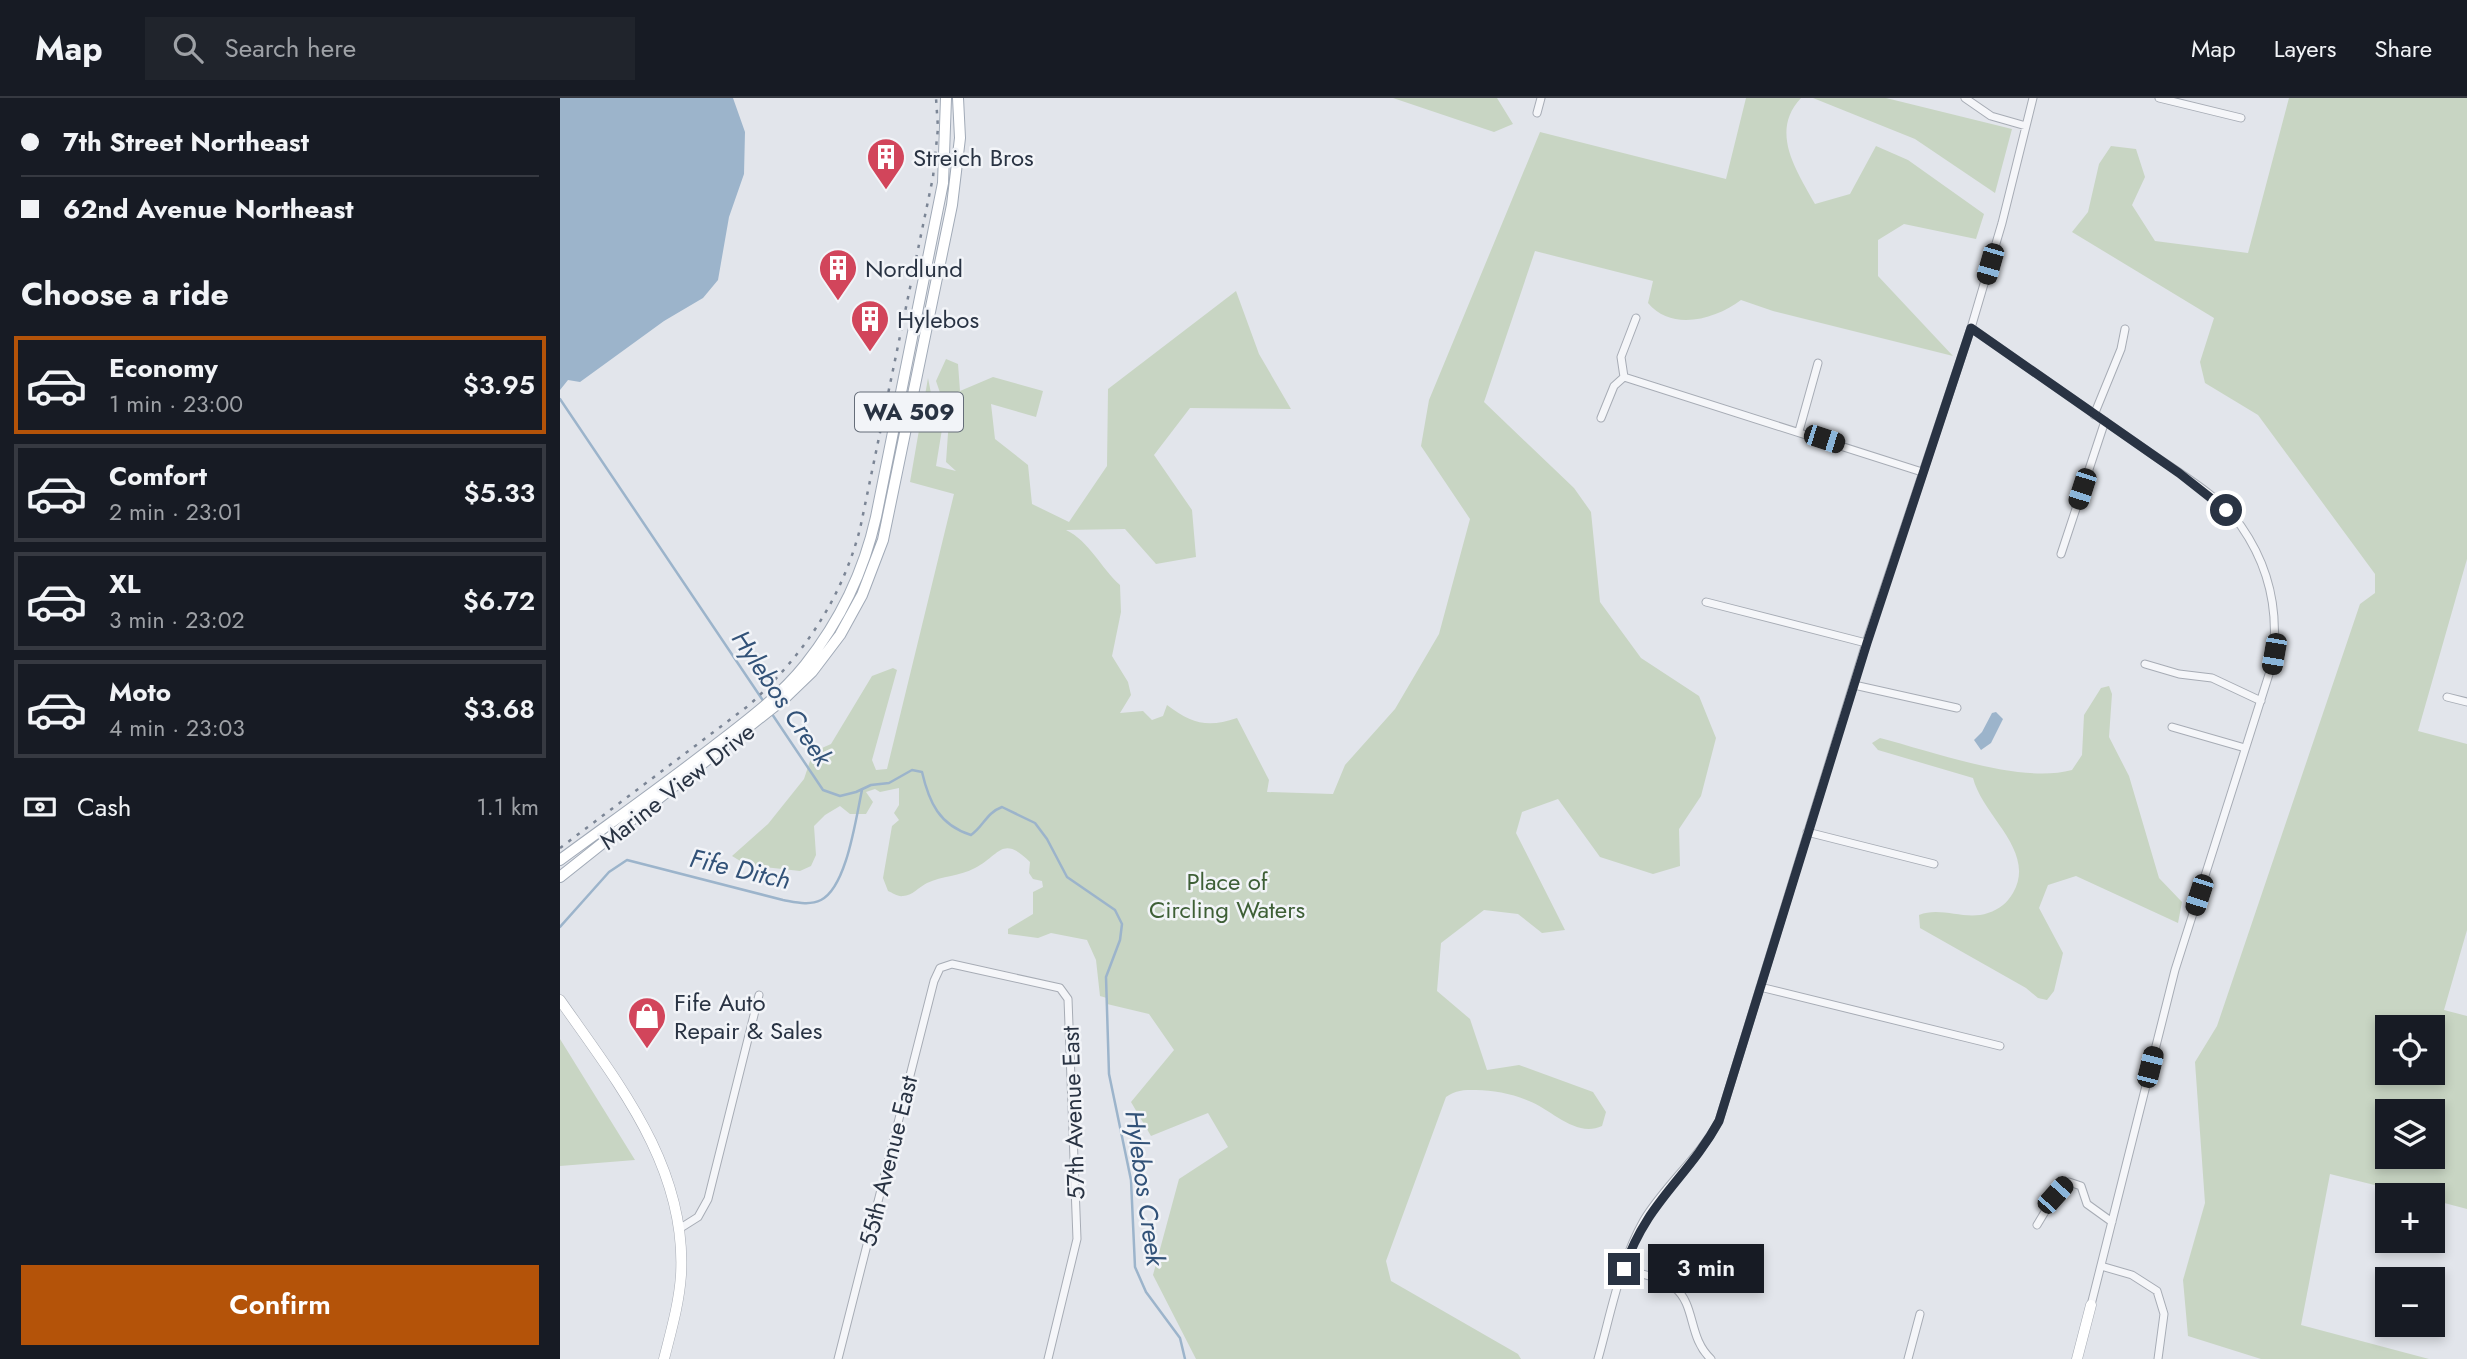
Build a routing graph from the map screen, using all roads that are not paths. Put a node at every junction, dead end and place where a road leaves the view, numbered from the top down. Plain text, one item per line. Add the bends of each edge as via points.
1 (946, 98) edge
2 (958, 98) edge
3 (1541, 98) edge
4 (1965, 98) edge
5 (2032, 98) edge
6 (2159, 98) edge
7 (1537, 113) dead end
8 (2241, 118) dead end
9 (2026, 126) junction
10 (1636, 318) dead end
11 (1971, 328) junction
12 (2125, 329) dead end
13 (1818, 363) dead end
14 (1624, 377) junction
15 (2094, 415) junction
16 (1601, 418) dead end
17 (2105, 421) junction
18 (1799, 431) junction
19 (1922, 472) junction
20 (2061, 554) dead end
21 (1706, 602) dead end
22 (1867, 643) junction
23 (2145, 664) dead end
24 (1854, 685) junction
25 (782, 696) junction
26 (2446, 697) dead end
27 (2261, 701) junction
28 (2467, 702) edge
29 (1956, 708) dead end
30 (756, 719) junction
31 (2172, 727) dead end
32 (2245, 748) junction
33 (1807, 832) junction
34 (560, 860) edge
35 (1934, 864) dead end
36 (560, 877) edge
37 (942, 966) joint
38 (1760, 987) junction
39 (759, 995) dead end
40 (560, 1000) edge
41 (2000, 1046) dead end
42 (2112, 1222) junction
43 (2037, 1225) dead end
44 (680, 1228) junction
45 (2101, 1266) junction
46 (1624, 1269) junction
47 (2091, 1305) joint
48 (1920, 1314) dead end
49 (664, 1359) edge
50 (838, 1359) edge
51 (1048, 1359) edge
52 (1598, 1359) edge
53 (1711, 1359) edge
54 (1908, 1359) edge
55 (2077, 1359) edge
56 (2158, 1359) edge

1 - 25 main road, Marine View Drive / WA 509 via 943,183 872,534 835,622
2 - 25 main road, Marine View Drive / WA 509 via 960,138 952,205 883,540 862,595 840,635 812,672
3 - 7 street
4 - 9 street via 1991,116
5 - 9 street
6 - 8 street
9 - 11 street
10 - 14 street via 1621,357
11 - 15 street
11 - 19 street
12 - 15 street
13 - 18 street
14 - 16 street via 1614,386
14 - 18 street
15 - 17 street
17 - 20 street
17 - 27 street via 2226,510 2252,543 2272,596 2276,630
18 - 19 street
19 - 22 street
21 - 22 street
22 - 24 street
23 - 27 street via 2212,678
24 - 29 street
24 - 33 street
25 - 30 main road, Marine View Drive / WA 509
26 - 28 street
27 - 32 street
30 - 34 main road, Marine View Drive / WA 509
30 - 36 main road, Marine View Drive / WA 509
31 - 32 street
32 - 42 street via 2175,970
33 - 35 street
33 - 38 street
37 - 50 street, 55th Avenue East via 930,995
37 - 51 street, 57th Avenue East via 964,965 1060,988 1068,999 1077,1239
38 - 41 street
38 - 46 street via 1719,1121 1707,1143 1644,1220
39 - 44 street via 708,1199 698,1217
40 - 44 main road via 655,1145
42 - 43 street via 2087,1204 2081,1186 2069,1182
42 - 45 street
44 - 49 main road via 679,1290
45 - 47 street
45 - 56 street via 2132,1275 2152,1286 2160,1297 2164,1314
46 - 52 street
46 - 53 street via 1675,1288 1686,1303 1694,1337
47 - 55 main road
48 - 54 street

